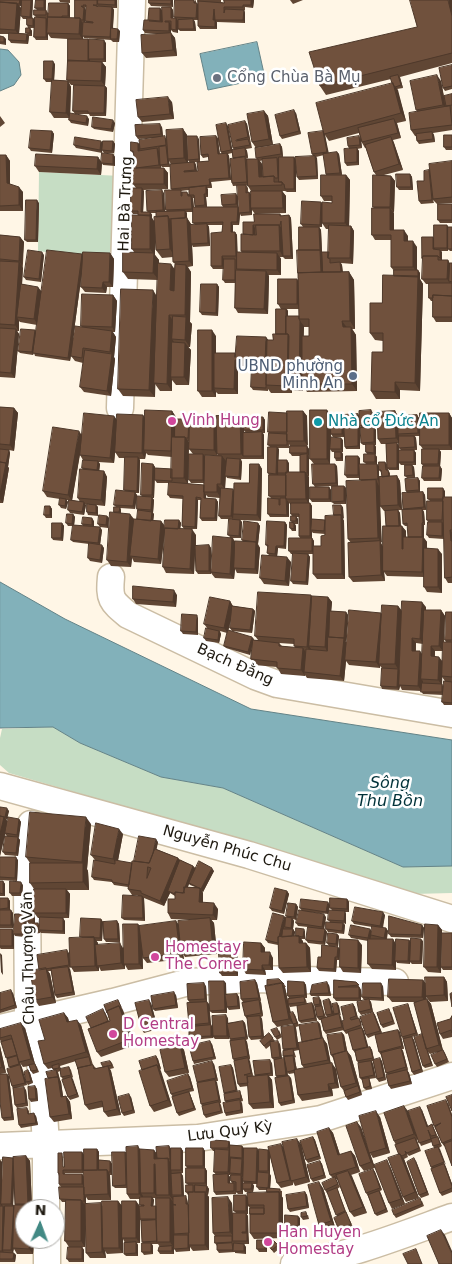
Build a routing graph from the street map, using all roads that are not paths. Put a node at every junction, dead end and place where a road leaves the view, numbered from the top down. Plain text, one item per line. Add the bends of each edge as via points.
1 (132, 0) edge
2 (120, 408) dead end
3 (111, 577) dead end
4 (452, 714) edge
5 (0, 786) edge
6 (37, 796) junction
7 (452, 919) edge
8 (395, 982) edge
9 (28, 1021) junction
10 (0, 1028) edge
11 (452, 1076) edge
12 (46, 1144) junction
13 (0, 1146) edge
14 (46, 1199) edge
15 (452, 1217) edge
16 (46, 1249) edge
17 (46, 1264) edge
18 (294, 1264) edge

1 - 2 street, Hai Bà Trưng
3 - 4 street, Bạch Đằng via 109,593 116,605 128,615 255,676 286,686
5 - 6 street, Nguyễn Phúc Chu
6 - 7 street, Nguyễn Phúc Chu via 249,854
6 - 9 street, Châu Thượng Văn via 31,825 27,886
8 - 9 street via 252,978 190,982
9 - 10 street
9 - 12 street, Châu Thượng Văn via 41,1068
11 - 12 street, Lưu Quý Kỳ via 321,1119 198,1138
12 - 13 street, Lưu Quý Kỳ
12 - 14 street, Châu Thượng Văn
15 - 18 street via 317,1261
16 - 17 street

